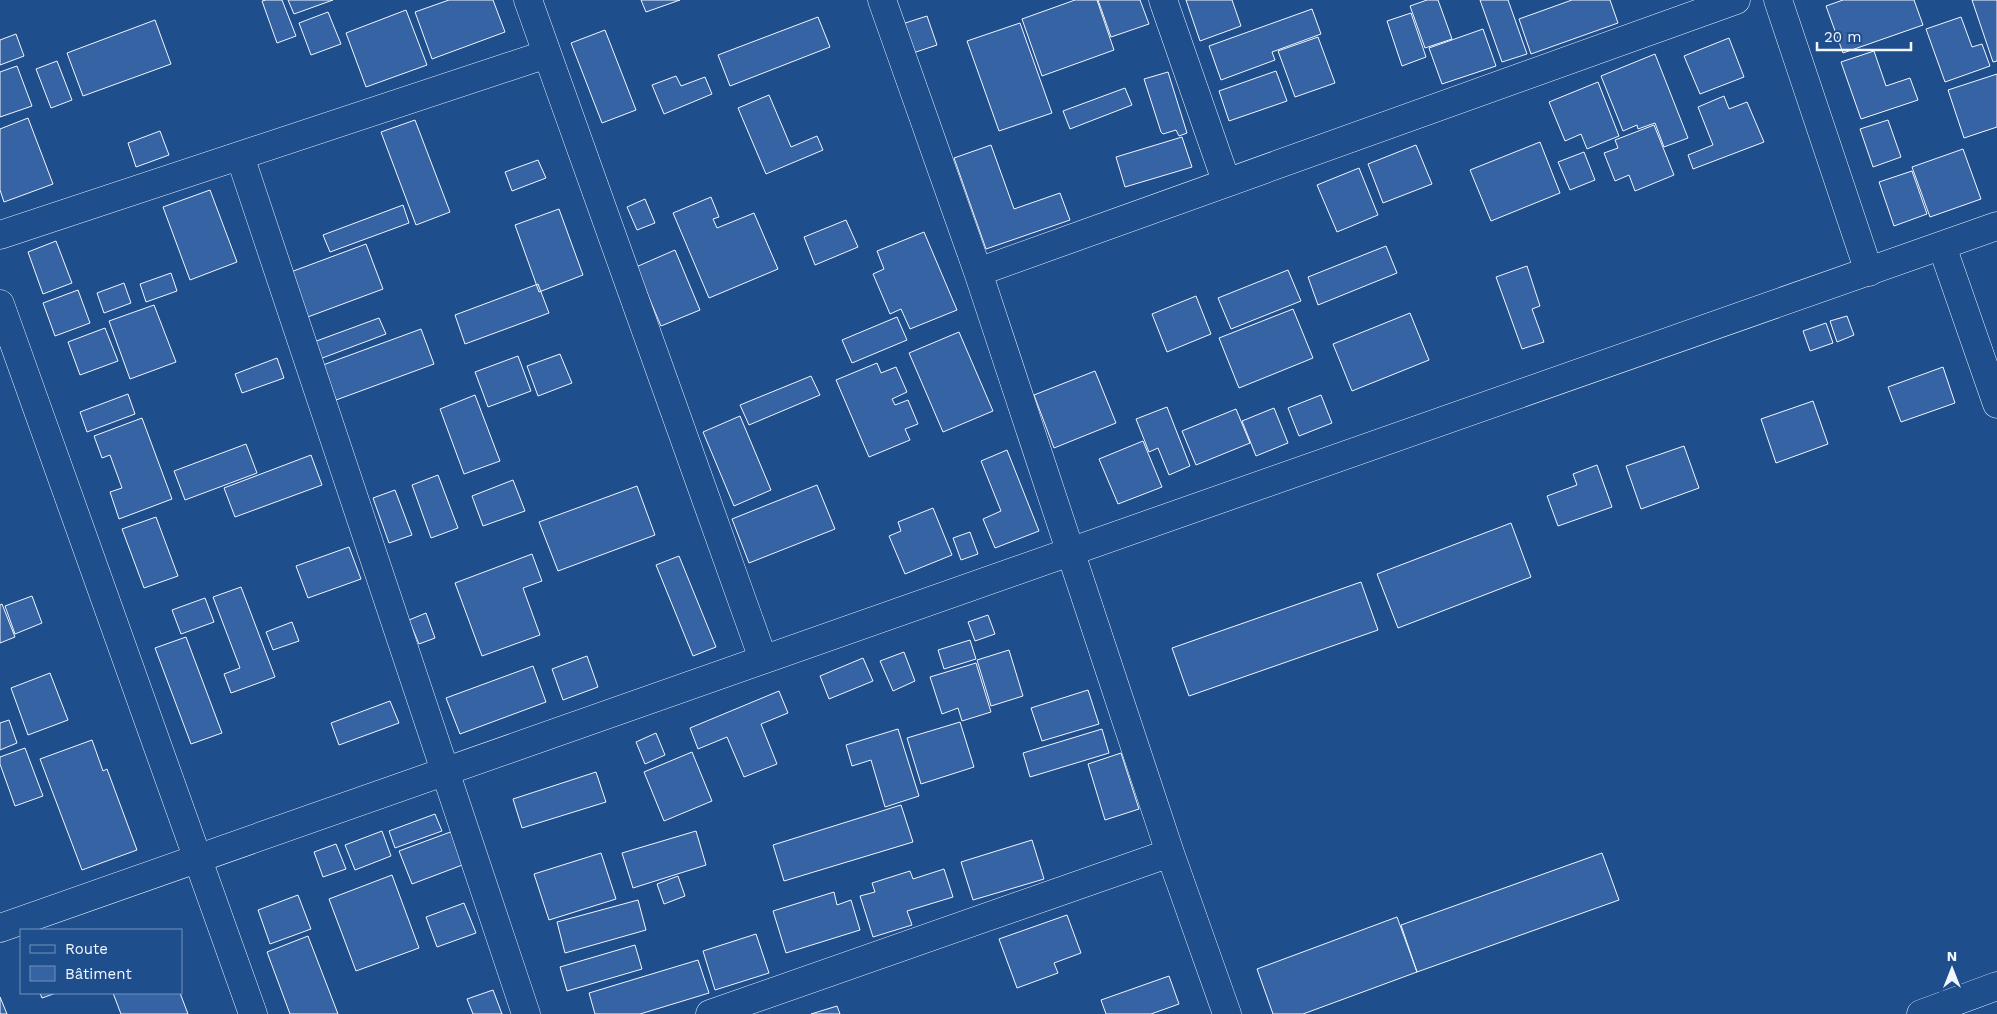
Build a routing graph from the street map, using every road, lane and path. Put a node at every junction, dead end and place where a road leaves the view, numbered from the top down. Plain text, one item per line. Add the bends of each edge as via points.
1 (528, 0) edge
2 (882, 0) edge
3 (1163, 0) edge
4 (1736, 0) edge
5 (1778, 0) edge
6 (547, 54) junction
7 (240, 156) junction
8 (1226, 182) junction
9 (1997, 226) edge
10 (0, 235) edge
11 (1942, 246) junction
12 (978, 272) junction
13 (1870, 272) junction
14 (0, 304) edge
15 (1997, 404) edge
16 (1069, 552) junction
17 (763, 659) junction
18 (445, 771) junction
19 (1170, 854) junction
20 (198, 858) junction
21 (0, 928) edge
22 (1997, 986) edge
23 (253, 1014) edge
24 (526, 1014) edge
25 (710, 1014) edge
26 (1227, 1014) edge
27 (1921, 1014) edge

1 - 6 street
2 - 12 street
3 - 8 street
4 - 8 street
5 - 13 street
6 - 7 street
6 - 17 street
7 - 10 street
7 - 18 street
8 - 12 street
9 - 11 street
11 - 13 street
11 - 15 street
12 - 16 street
13 - 16 street
14 - 20 street
16 - 17 street
16 - 19 street
17 - 18 street
18 - 20 street
18 - 24 street
19 - 25 street
19 - 26 street
20 - 21 street
20 - 23 street
22 - 27 street

